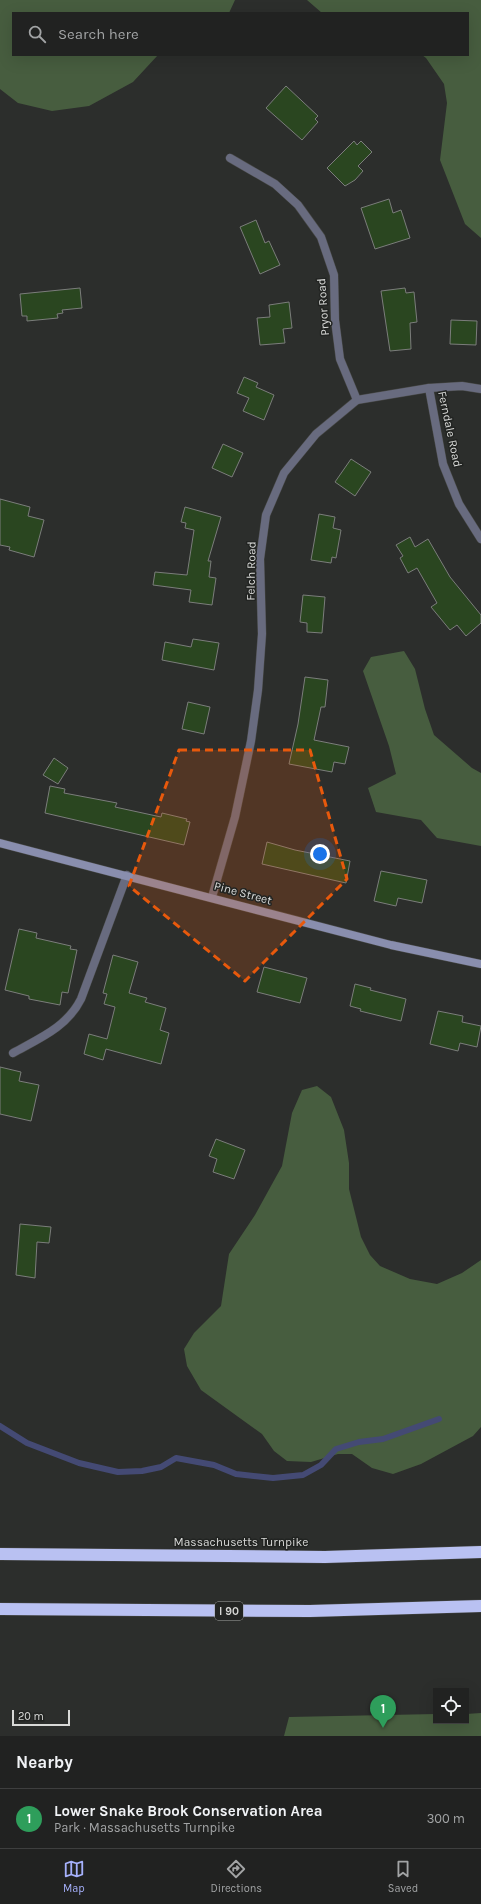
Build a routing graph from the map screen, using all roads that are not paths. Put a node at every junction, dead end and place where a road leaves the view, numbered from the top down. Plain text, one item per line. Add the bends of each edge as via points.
1 (230, 158) dead end
2 (429, 388) junction
3 (481, 389) edge
4 (357, 400) junction
5 (481, 539) edge
6 (0, 843) edge
7 (127, 875) junction
8 (212, 897) junction
9 (481, 964) edge
10 (13, 1053) dead end
11 (481, 1552) edge
12 (0, 1554) edge
13 (481, 1606) edge
14 (0, 1608) edge

1 - 4 street, Pryor Road via 275,184 298,205 321,237 334,275 335,320 340,359
2 - 3 street via 462,386
2 - 4 street
2 - 5 street, Ferndale Road via 443,464 459,504
4 - 8 street, Felch Road via 316,434 284,473 266,515 260,559 262,634 251,741 235,817
6 - 7 main road, Pine Street
7 - 8 main road, Pine Street
7 - 10 street via 75,1012 54,1031
8 - 9 main road, Pine Street via 403,948
11 - 12 highway, Massachusetts Turnpike via 325,1557
13 - 14 highway, I 90 via 310,1611

